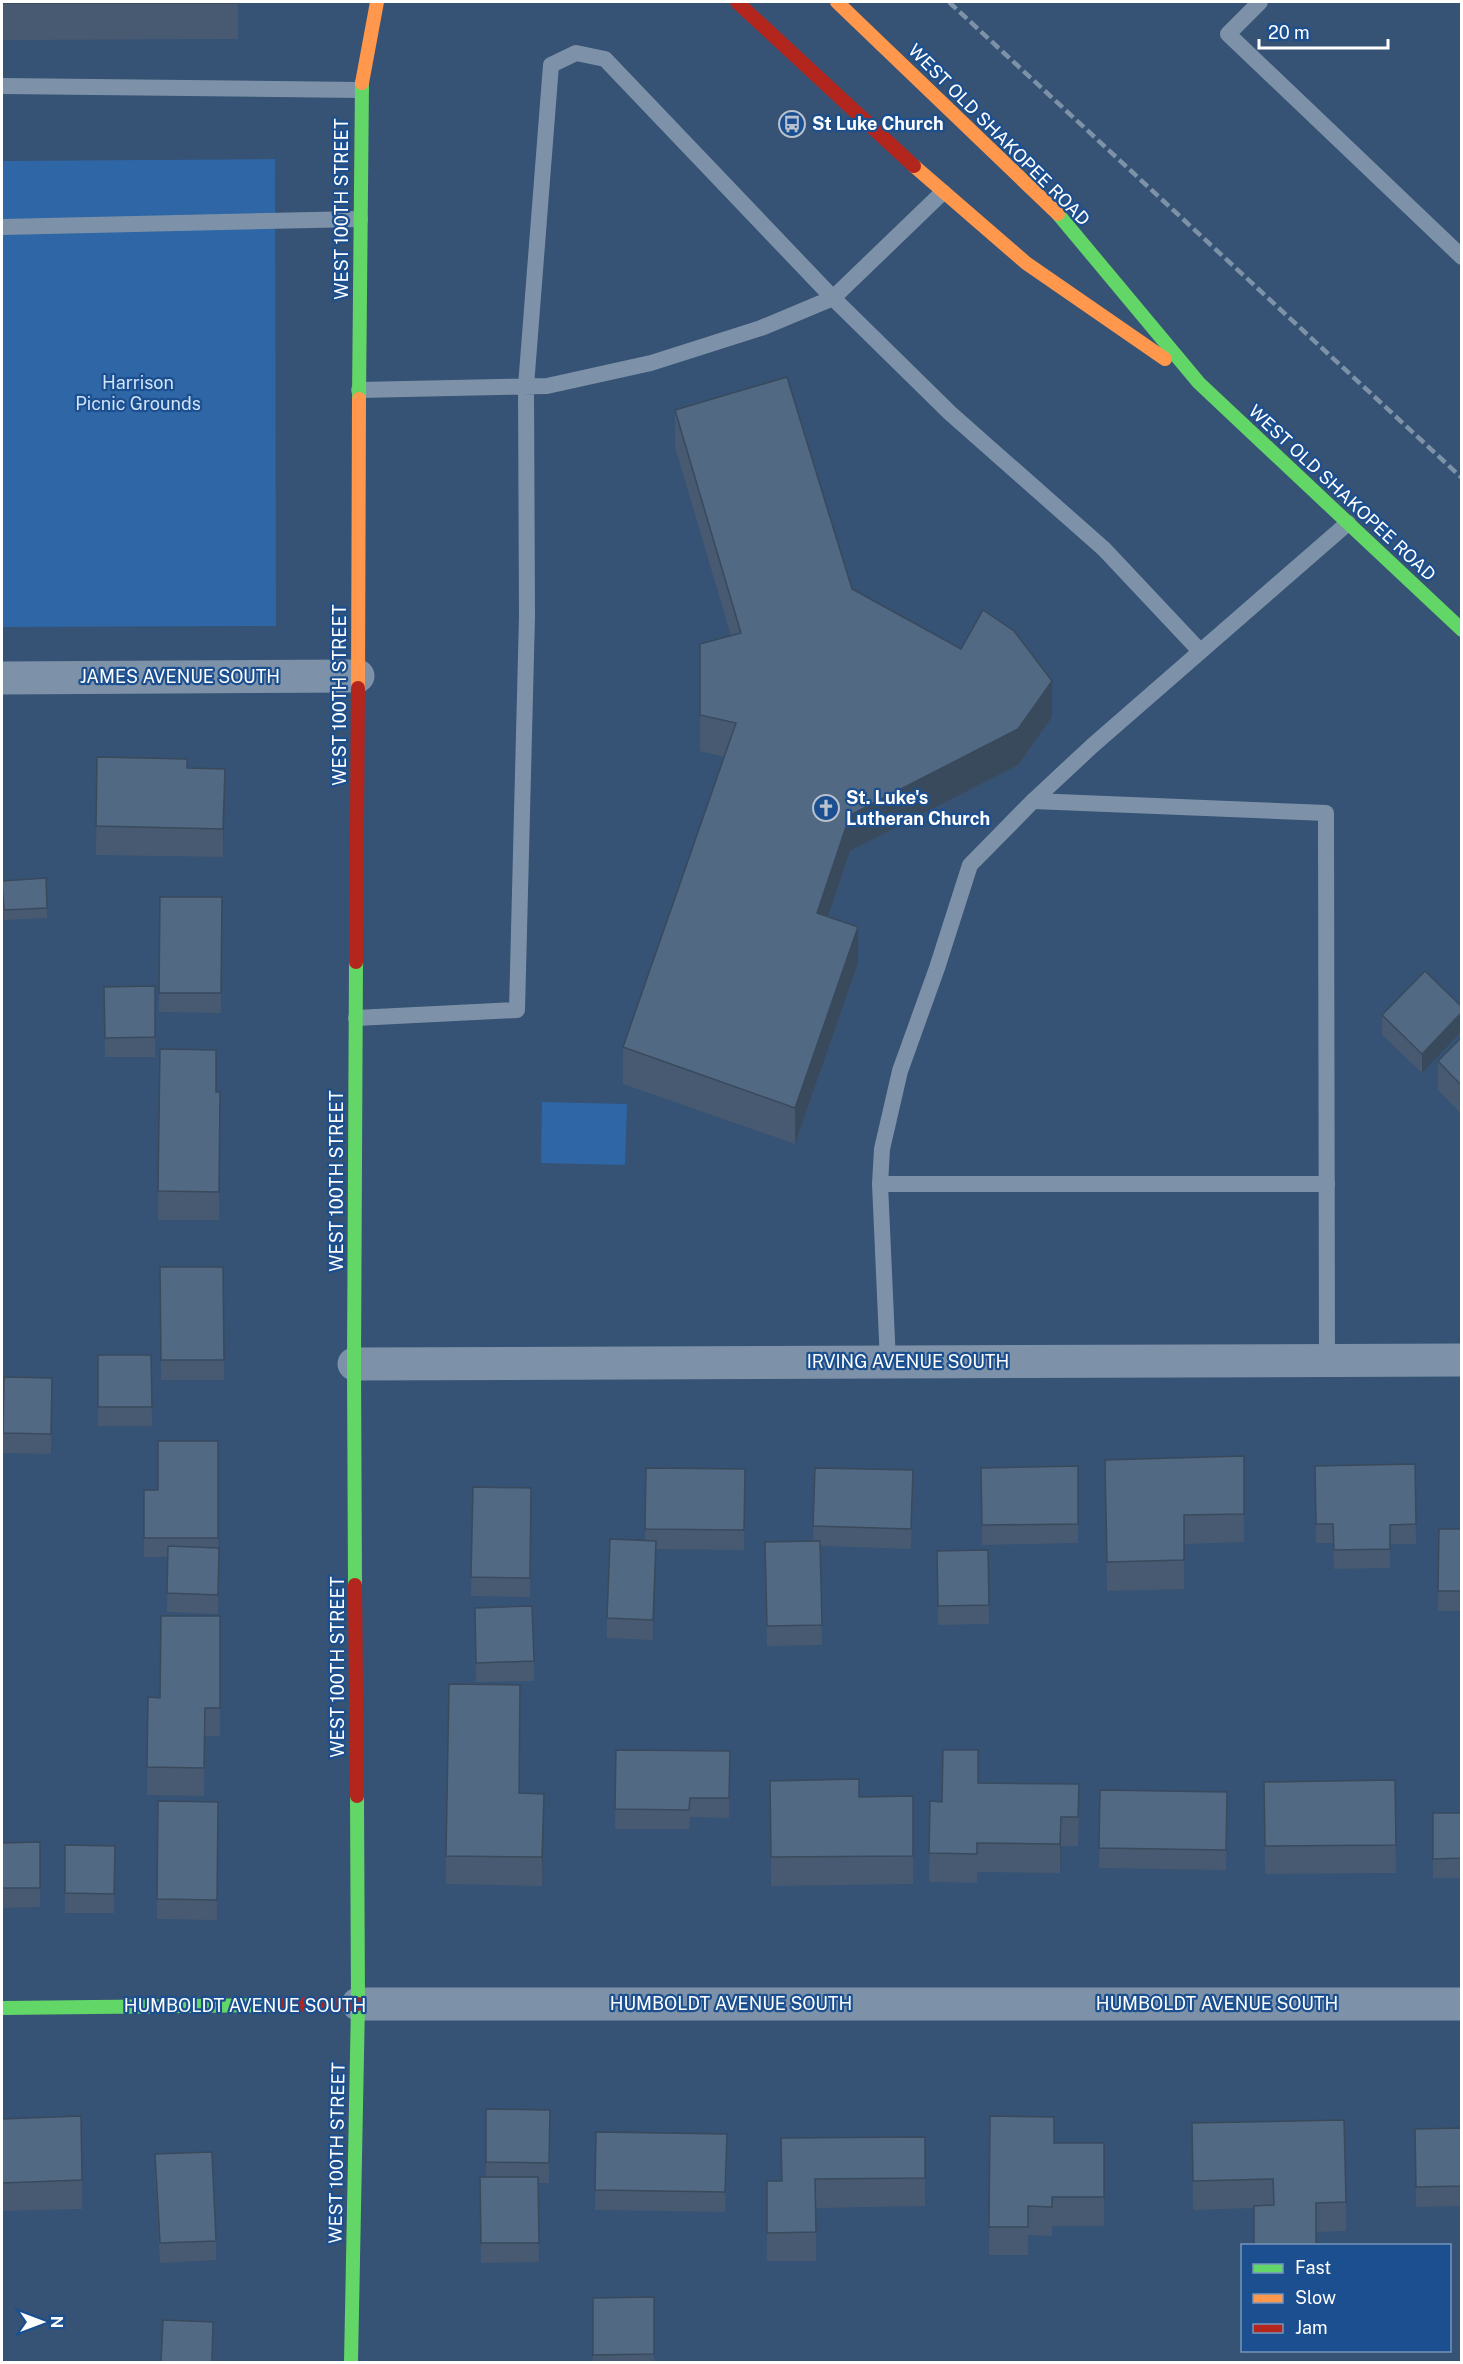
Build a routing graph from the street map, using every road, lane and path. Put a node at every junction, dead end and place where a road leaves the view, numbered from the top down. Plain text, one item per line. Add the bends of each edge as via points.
1 (377, 2) edge
2 (737, 2) edge
3 (837, 2) edge
4 (1260, 2) edge
5 (2, 86) edge
6 (361, 90) junction
7 (943, 192) junction
8 (360, 219) junction
9 (2, 228) edge
10 (1461, 257) edge
11 (832, 298) junction
12 (1199, 383) junction
13 (526, 386) junction
14 (359, 390) junction
15 (1348, 523) junction
16 (1461, 630) edge
17 (1200, 651) junction
18 (358, 676) junction
19 (2, 678) edge
20 (1033, 801) junction
21 (356, 1018) junction
22 (880, 1184) junction
23 (1327, 1184) junction
24 (1461, 1360) edge
25 (1327, 1361) junction
26 (888, 1362) junction
27 (354, 1364) junction
28 (358, 2004) junction
29 (1461, 2004) edge
30 (2, 2008) edge
31 (351, 2362) edge

1 - 6 street, WEST 100TH STREET
2 - 7 street, WEST OLD SHAKOPEE ROAD
3 - 12 street, WEST OLD SHAKOPEE ROAD via 1063,219
4 - 10 lane via 1228,34
5 - 6 lane
6 - 8 street, WEST 100TH STREET
7 - 11 lane
7 - 12 street, WEST OLD SHAKOPEE ROAD via 1026,263
8 - 9 lane
8 - 14 street, WEST 100TH STREET
11 - 13 lane via 761,328 651,363 547,386
11 - 13 lane via 605,58 576,53 551,65
11 - 17 lane via 951,413 1104,549
12 - 15 street, WEST OLD SHAKOPEE ROAD
13 - 14 lane
13 - 21 lane via 527,616 517,1010
14 - 18 street, WEST 100TH STREET
15 - 16 street, WEST OLD SHAKOPEE ROAD
15 - 17 lane
17 - 20 lane
18 - 19 street, JAMES AVENUE SOUTH
18 - 21 street, WEST 100TH STREET
20 - 22 lane via 970,865 900,1071 882,1149
20 - 23 lane via 1326,813
21 - 27 street, WEST 100TH STREET
22 - 23 lane
22 - 26 lane
23 - 25 lane
24 - 25 street, IRVING AVENUE SOUTH
25 - 26 street, IRVING AVENUE SOUTH
26 - 27 street, IRVING AVENUE SOUTH
27 - 28 street, WEST 100TH STREET
28 - 29 street, HUMBOLDT AVENUE SOUTH
28 - 30 street, HUMBOLDT AVENUE SOUTH
28 - 31 street, WEST 100TH STREET

